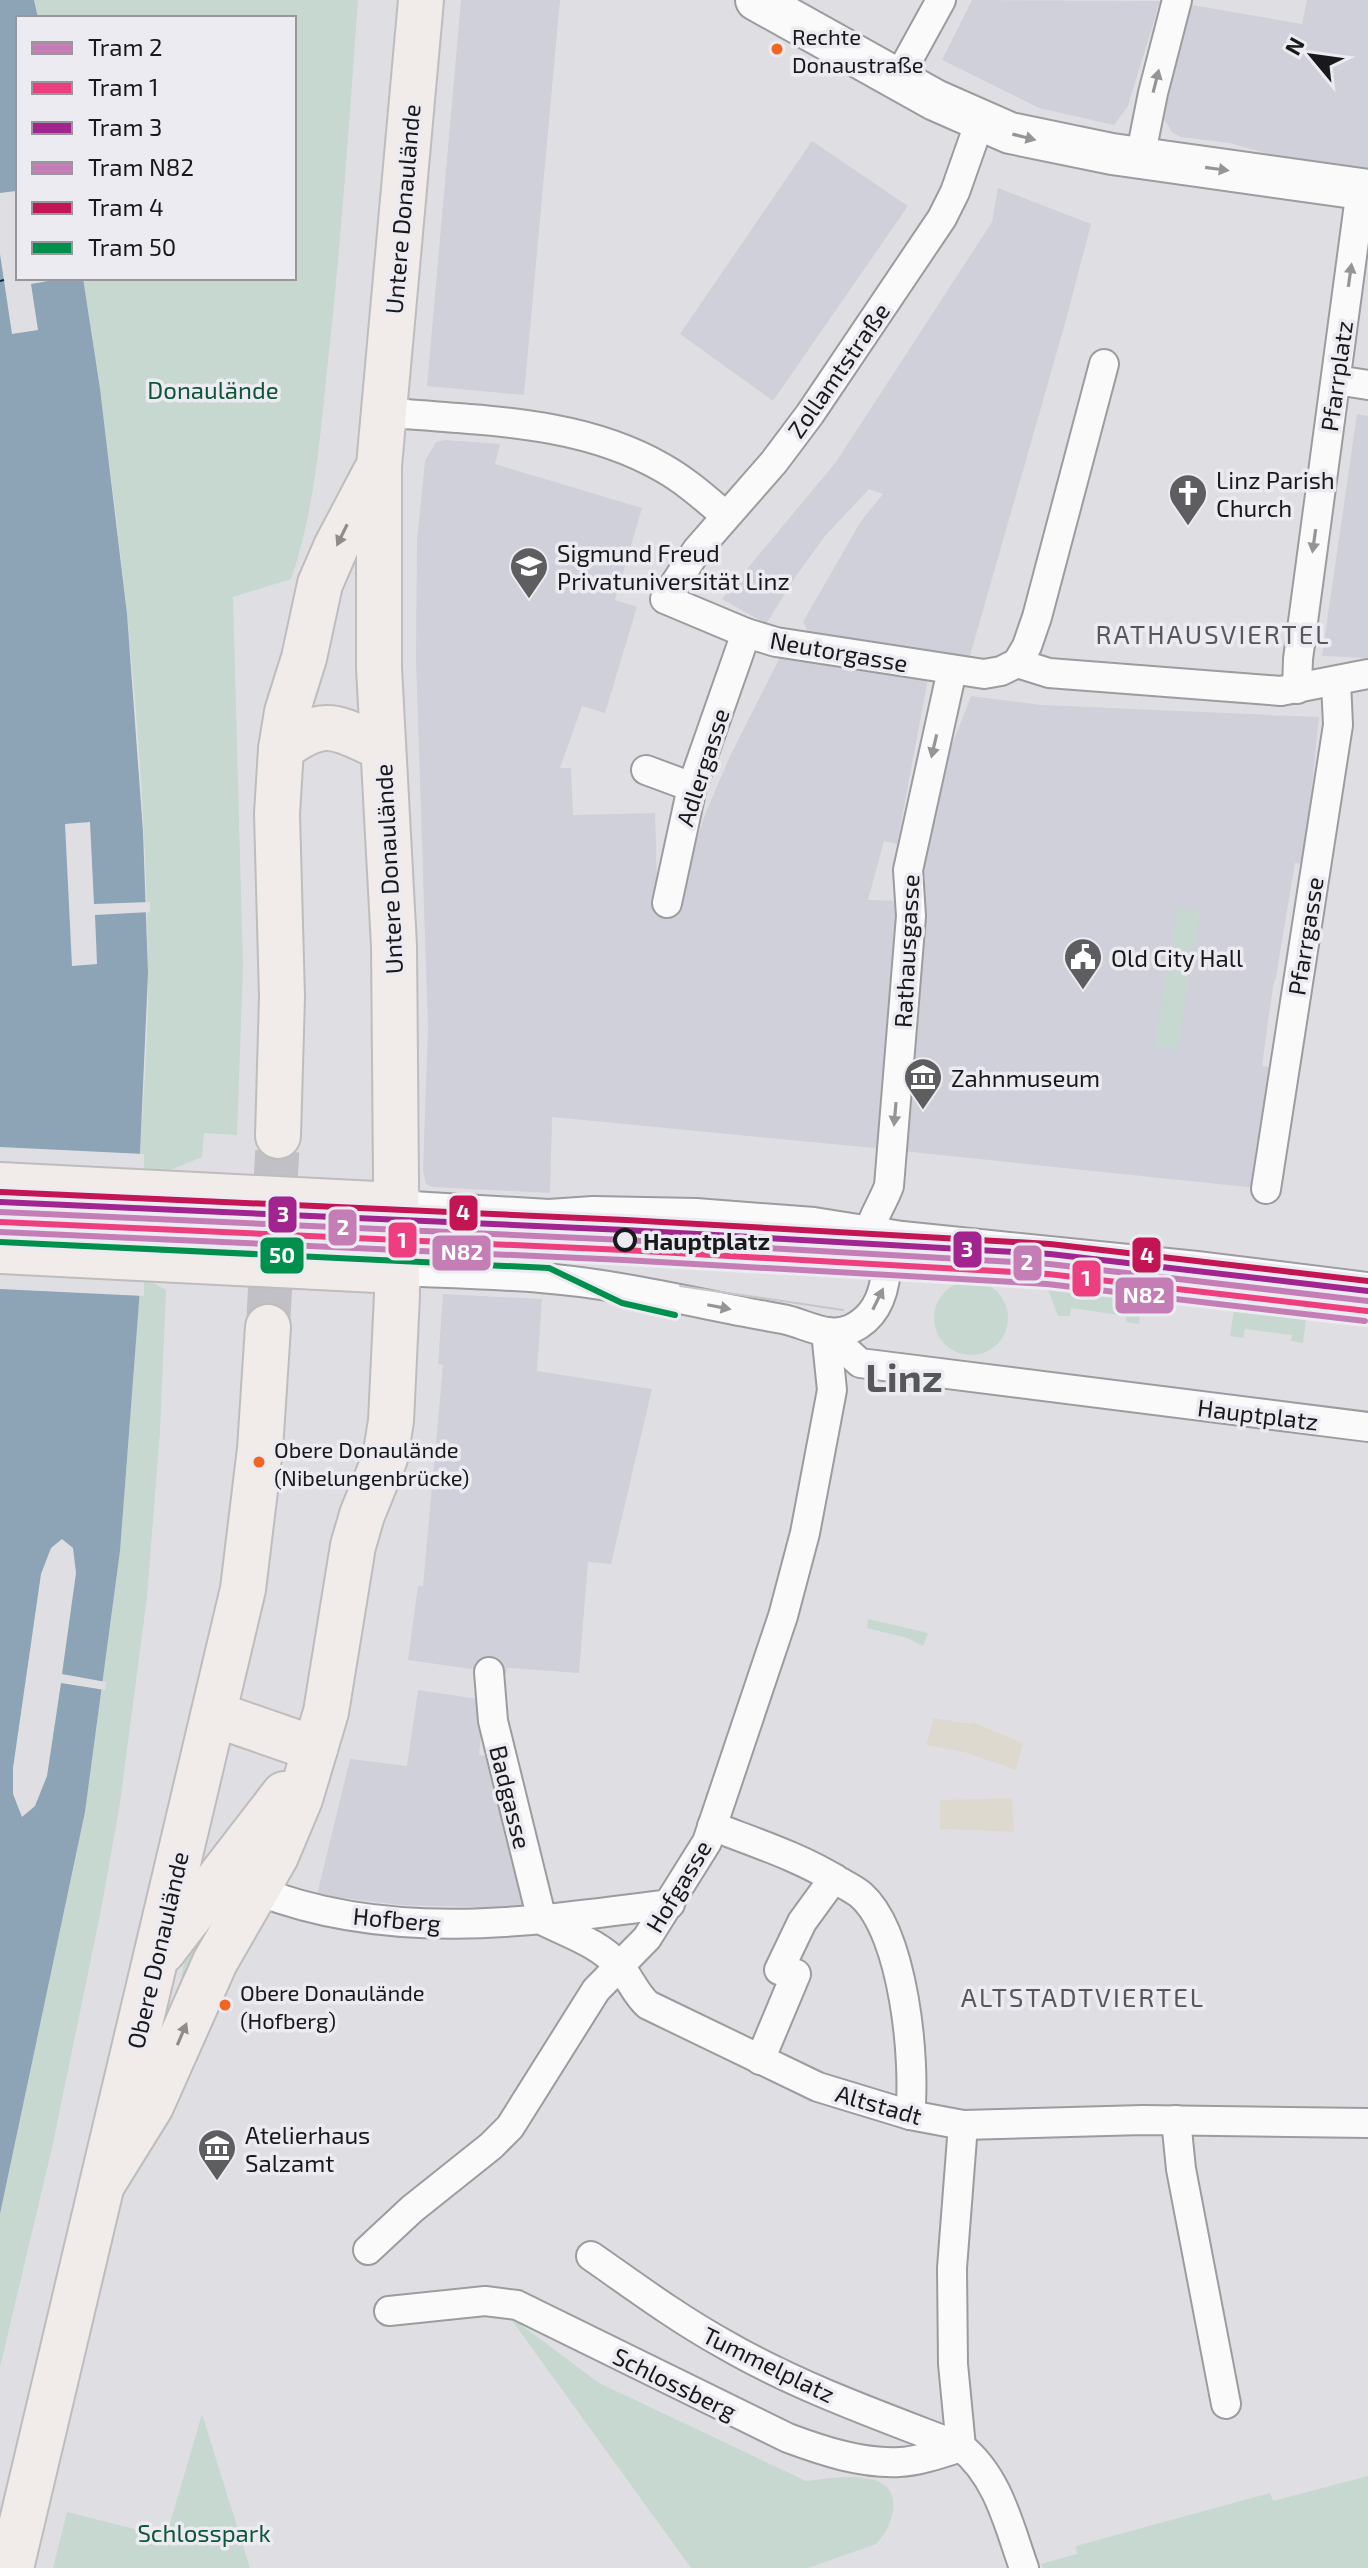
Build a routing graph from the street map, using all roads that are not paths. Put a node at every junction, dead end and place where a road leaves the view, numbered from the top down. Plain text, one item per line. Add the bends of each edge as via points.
1 (421, 0) edge
2 (756, 0) edge
3 (941, 0) edge
4 (1177, 0) edge
5 (897, 80) junction
6 (980, 121) junction
7 (1140, 158) junction
8 (1364, 189) edge
9 (1104, 364) dead end
10 (1336, 380) junction
11 (1368, 385) edge
12 (383, 412) junction
13 (379, 466) junction
14 (726, 516) junction
15 (378, 575) junction
16 (665, 599) joint
17 (746, 633) junction
18 (304, 658) junction
19 (1017, 663) junction
20 (952, 670) junction
21 (1368, 674) edge
22 (1336, 682) junction
23 (1297, 689) junction
24 (382, 748) junction
25 (281, 749) junction
26 (646, 770) dead end
27 (692, 787) junction
28 (667, 903) dead end
29 (278, 1136) tunnel mouth
30 (0, 1185) edge
31 (1266, 1189) dead end
32 (395, 1205) junction
33 (877, 1232) junction
34 (0, 1251) edge
35 (396, 1271) junction
36 (1368, 1287) edge
37 (268, 1327) tunnel mouth
38 (826, 1332) junction
39 (1368, 1427) edge
40 (489, 1672) dead end
41 (214, 1714) junction
42 (315, 1749) junction
43 (712, 1826) junction
44 (834, 1878) junction
45 (256, 1890) junction
46 (670, 1904) junction
47 (542, 1920) junction
48 (154, 1962) junction
49 (619, 1966) junction
50 (760, 2060) junction
51 (910, 2115) junction
52 (1176, 2120) junction
53 (1368, 2123) edge
54 (963, 2125) junction
55 (102, 2185) junction
56 (368, 2250) dead end
57 (591, 2256) dead end
58 (389, 2311) dead end
59 (1226, 2404) dead end
60 (961, 2447) junction
61 (11, 2568) edge
62 (1024, 2568) edge

1 - 12 main road, Untere Donaulände
2 - 5 main road
3 - 5 street
7 -> 4 street
5 - 6 main road
6 -> 7 main road via 1041,141
6 - 14 street, Zollamtstraße via 942,218 810,414
7 -> 8 main road, Pfarrplatz
10 -> 8 street, Pfarrplatz
9 - 19 street via 1037,617
10 - 11 street
10 -> 23 street, Pfarrplatz
12 - 13 main road, Untere Donaulände
12 - 14 street via 524,425 597,440 662,467
13 - 15 main road, Untere Donaulände
13 -> 18 main road, Untere Donaulände via 320,584
14 - 16 street, Zollamtstraße
15 - 18 main road via 349,617
15 - 24 main road, Untere Donaulände
16 - 17 street, Neutorgasse
17 - 20 street, Neutorgasse
17 - 27 street, Adlergasse
18 - 25 main road, Untere Donaulände
19 - 20 street, Neutorgasse via 984,674
19 - 23 street via 1049,673
20 -> 33 street, Rathausgasse via 908,870 911,916 889,1186 875,1213
21 - 22 street
22 - 23 street
22 - 31 street, Pfarrgasse via 1338,725
24 - 25 main road via 341,729 320,727
24 - 32 main road, Untere Donaulände via 394,946
25 - 29 main road, Untere Donaulände
26 - 27 street
27 - 28 street, Adlergasse
30 - 32 main road
32 - 33 street via 549,1214 696,1213
32 - 35 main road, Untere Donaulände
33 - 36 street
38 -> 33 street via 848,1331 874,1309 884,1289 887,1256
34 - 35 main road
35 -> 38 street, Hauptplatz via 544,1278 772,1317
35 - 42 main road, Untere Donaulände via 385,1458 353,1546 326,1712
37 - 41 main road, Obere Donaulände via 243,1589
38 - 39 street, Hauptplatz via 860,1363
38 - 43 street, Hofgasse via 832,1390 805,1533 783,1616
40 - 47 street, Badgasse via 493,1721
41 - 42 main road
41 - 48 main road, Obere Donaulände
42 - 45 main road, Untere Donaulände via 290,1825
42 - 48 main road
43 - 44 street via 802,1859
43 - 46 street, Hofgasse
44 - 50 street via 802,1922 779,1970 796,1974
44 - 51 street via 862,1895 888,1936 905,2005 914,2084
45 - 47 street, Hofberg via 314,1909 379,1921
55 -> 45 main road, Untere Donaulände via 151,2106 197,1999
46 - 47 street, Hofberg
46 - 49 street, Hofgasse
47 - 49 street, Hofberg via 602,1950
48 - 55 main road, Obere Donaulände
49 - 50 street, Altstadt via 648,2005
49 - 56 street, Hofgasse via 596,1990 510,2127
50 - 51 street, Altstadt via 818,2087
51 - 54 street, Altstadt
52 - 53 street, Altstadt
52 - 54 street, Altstadt
52 - 59 street
54 - 60 street via 952,2268
55 - 61 main road, Obere Donaulände
57 - 60 street, Tummelplatz via 727,2346 832,2396
58 - 60 street, Schlossberg via 485,2301 517,2305 824,2451 900,2462
60 - 62 street, Tummelplatz via 989,2477

